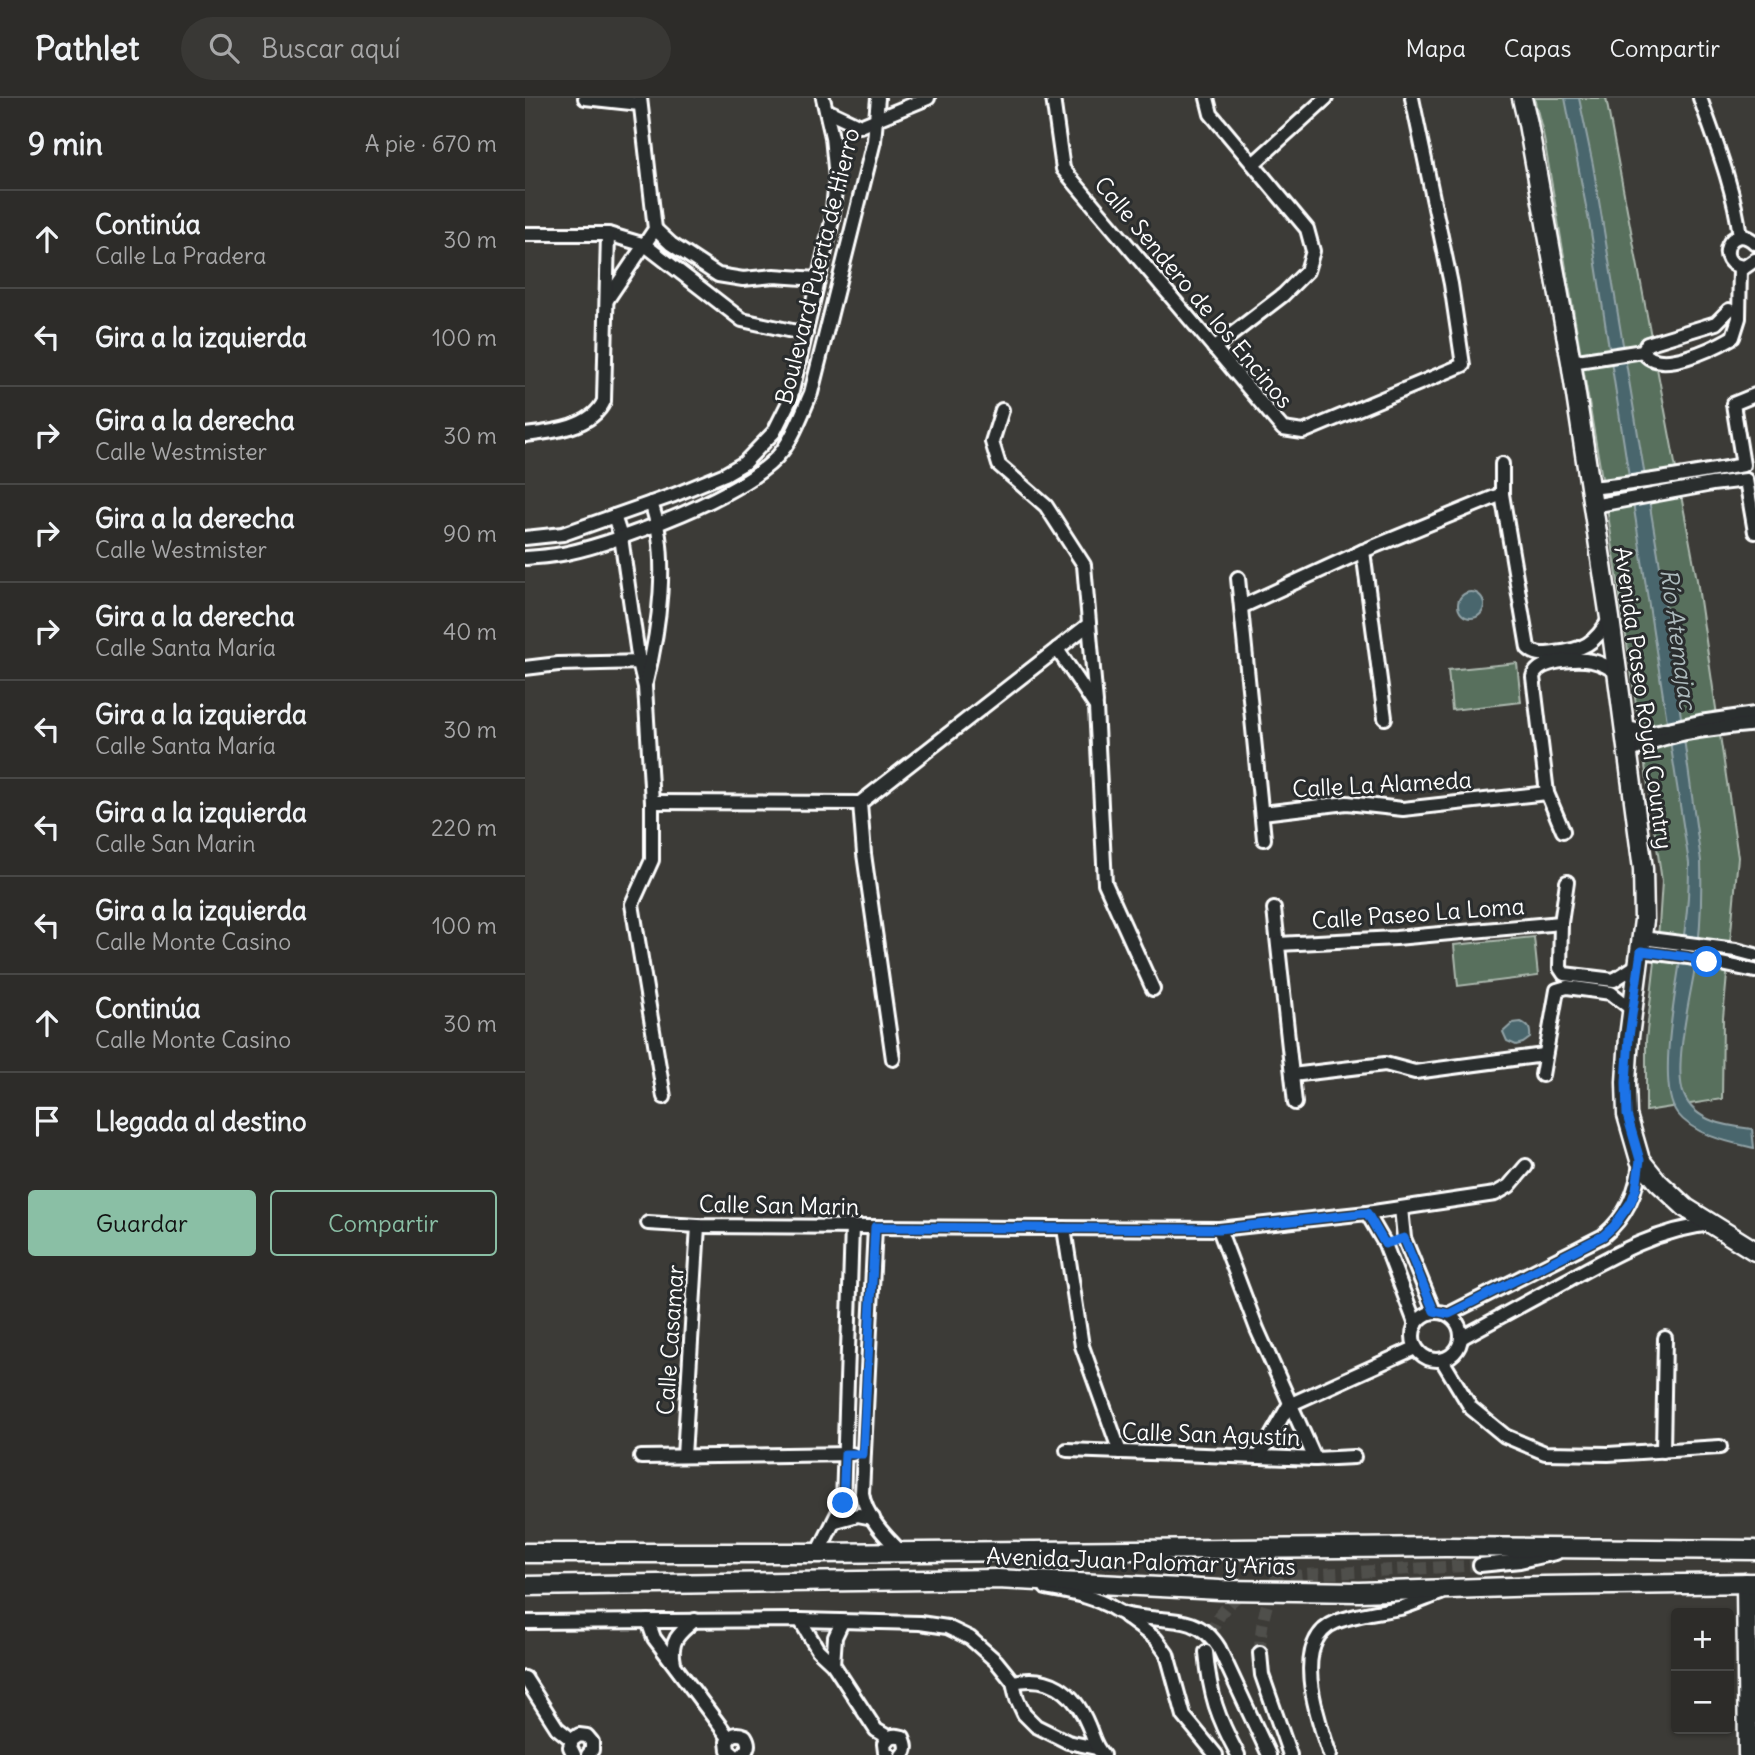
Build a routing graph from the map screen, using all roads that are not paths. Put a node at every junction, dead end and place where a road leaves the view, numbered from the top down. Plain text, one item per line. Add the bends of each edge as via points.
1 (585, 98) edge
2 (878, 98) edge
3 (928, 98) edge
4 (1053, 98) edge
5 (1207, 98) edge
6 (1327, 98) edge
7 (1412, 98) edge
8 (1522, 98) edge
9 (1700, 98) edge
10 (640, 101) edge
11 (825, 104) edge
12 (876, 121) junction
13 (1253, 164) junction
14 (655, 229) junction
15 (525, 234) edge
16 (608, 234) junction
17 (1740, 236) junction
18 (1755, 243) edge
19 (645, 245) junction
20 (1755, 260) edge
21 (1740, 267) junction
22 (718, 275) junction
23 (818, 279) junction
24 (706, 293) junction
25 (607, 300) junction
26 (1734, 314) junction
27 (806, 334) junction
28 (1214, 348) junction
29 (1644, 351) junction
30 (1579, 361) junction
31 (1755, 395) edge
32 (1002, 410) dead end
33 (525, 435) edge
34 (1502, 464) dead end
35 (1665, 486) junction
36 (1502, 494) junction
37 (1597, 494) junction
38 (651, 503) junction
39 (614, 516) junction
40 (658, 524) junction
41 (1755, 532) edge
42 (621, 537) junction
43 (525, 538) edge
44 (1363, 551) junction
45 (525, 558) edge
46 (1238, 578) dead end
47 (1241, 607) junction
48 (1610, 618) junction
49 (1088, 625) junction
50 (1057, 649) junction
51 (645, 661) junction
52 (525, 668) edge
53 (1617, 673) junction
54 (1096, 707) junction
55 (1755, 714) edge
56 (1385, 718) dead end
57 (1755, 724) edge
58 (1701, 726) junction
59 (1624, 727) junction
60 (1650, 738) junction
61 (1627, 754) junction
62 (1547, 793) junction
63 (652, 802) junction
64 (860, 803) junction
65 (1262, 813) junction
66 (1563, 831) dead end
67 (1264, 839) dead end
68 (1567, 882) dead end
69 (1274, 909) dead end
70 (1561, 923) junction
71 (1278, 944) junction
72 (1648, 950) junction
73 (1755, 956) edge
74 (1755, 971) edge
75 (1153, 989) dead end
76 (1633, 1011) junction
77 (1544, 1055) junction
78 (893, 1059) dead end
79 (1292, 1075) junction
80 (1542, 1075) dead end
81 (664, 1097) dead end
82 (1295, 1103) dead end
83 (1640, 1160) junction
84 (1526, 1166) dead end
85 (1401, 1208) junction
86 (1367, 1213) junction
87 (649, 1223) dead end
88 (1712, 1224) junction
89 (698, 1226) junction
90 (1614, 1226) junction
91 (852, 1227) junction
92 (875, 1227) junction
93 (1064, 1228) junction
94 (1219, 1229) junction
95 (1404, 1238) junction
96 (1385, 1244) junction
97 (1628, 1248) junction
98 (1755, 1251) edge
99 (1434, 1311) junction
100 (1449, 1314) junction
101 (1416, 1325) junction
102 (1461, 1338) junction
103 (1665, 1338) dead end
104 (1415, 1348) junction
105 (1442, 1360) junction
106 (1289, 1405) junction
107 (1720, 1447) dead end
108 (1067, 1450) dead end
109 (1663, 1451) junction
110 (1119, 1452) junction
111 (845, 1454) junction
112 (863, 1454) junction
113 (684, 1456) junction
114 (641, 1457) dead end
115 (1259, 1457) junction
116 (1354, 1457) dead end
117 (1315, 1459) junction
118 (873, 1518) junction
119 (836, 1521) junction
120 (1753, 1545) edge
121 (1583, 1547) junction
122 (901, 1552) junction
123 (525, 1553) edge
124 (818, 1553) junction
125 (1480, 1565) tunnel mouth
126 (997, 1579) junction
127 (1750, 1583) edge
128 (525, 1586) edge
129 (1451, 1589) junction
130 (1122, 1614) junction
131 (648, 1620) junction
132 (695, 1620) junction
133 (800, 1620) junction
134 (842, 1622) junction
135 (527, 1625) edge
136 (1206, 1651) tunnel mouth
137 (1260, 1653) tunnel mouth
138 (833, 1664) junction
139 (675, 1666) junction
140 (525, 1678) edge
141 (1013, 1682) junction
142 (888, 1737) junction
143 (729, 1738) junction
144 (572, 1740) junction
145 (1100, 1752) edge
146 (574, 1755) edge
147 (589, 1755) edge
148 (734, 1755) edge
149 (742, 1755) edge
150 (889, 1755) edge
151 (901, 1755) edge
152 (1216, 1755) edge
153 (1238, 1755) edge
154 (1269, 1755) edge
155 (1290, 1755) edge
156 (1330, 1755) edge
157 (1748, 1755) edge

1 - 10 street
2 - 12 street, Boulevard Puerta de Hierro
3 - 12 street
4 - 28 street, Calle Sendero de los Encinos via 1063,169
5 - 13 street via 1211,114
6 - 13 street
7 - 28 street, Calle Sendero de los Encinos via 1463,365 1303,432 1283,429
8 - 30 main road, Avenida Paseo Royal Country
9 - 17 street via 1726,172
10 - 14 street
11 - 12 street via 860,126
11 - 23 street, Boulevard Puerta de Hierro via 836,178 832,221
12 - 40 street, Boulevard Puerta de Hierro via 811,393 797,426 782,452 744,483
13 - 28 street via 1307,229 1313,251 1307,271 1283,295
14 - 19 street
14 - 22 street
15 - 16 street
16 - 19 street
16 - 25 street
17 - 18 street
17 - 21 street via 1727,250 1732,263
19 - 24 street
19 - 25 street
20 - 21 street
21 - 26 street via 1741,292
22 - 23 street
22 - 24 street
23 - 27 street, Boulevard Puerta de Hierro
24 - 27 street via 742,320
25 - 33 street via 604,401 599,411 558,431
26 - 29 street via 1655,335
26 - 29 street via 1733,337 1707,350 1658,362
27 - 38 street, Boulevard Puerta de Hierro via 790,400 774,432 744,463 725,474
29 - 30 street
30 - 37 main road, Avenida Paseo Royal Country
31 - 35 street via 1733,404 1743,465 1676,475
32 - 49 street via 992,442 999,465 1046,506 1084,565
34 - 36 street
35 - 37 street
35 - 37 street via 1611,503
35 - 41 street via 1745,480
36 - 44 street
36 - 48 street via 1528,648 1543,654 1577,650 1595,639
37 - 48 main road, Avenida Paseo Royal Country
38 - 39 street, Boulevard Puerta de Hierro
38 - 40 street
39 - 42 street
39 - 43 street, Boulevard Puerta de Hierro via 563,534
40 - 42 street, Boulevard Puerta de Hierro
40 - 51 street via 661,589
42 - 45 street, Boulevard Puerta de Hierro via 567,553
42 - 51 street
44 - 47 street
44 - 56 street
46 - 47 street, Calle La Alameda
47 - 65 street, Calle La Alameda
48 - 53 main road, Avenida Paseo Royal Country
49 - 50 street
49 - 54 street
50 - 54 street
50 - 64 street
51 - 52 street
51 - 63 street
53 - 59 main road, Avenida Paseo Royal Country
53 - 62 street via 1585,660 1546,664 1534,671
54 - 75 street via 1105,883
55 - 58 street
57 - 58 street
58 - 60 street
59 - 60 street
59 - 61 main road, Avenida Paseo Royal Country
60 - 61 street
61 - 72 main road, Avenida Paseo Royal Country via 1643,869
62 - 65 street, Calle La Alameda via 1403,809 1347,803
62 - 66 street
63 - 64 street
63 - 81 street via 652,860 632,904
64 - 78 street
65 - 67 street, Calle La Alameda
68 - 70 street
69 - 71 street
70 - 71 street, Calle Paseo La Loma
70 - 72 street via 1560,968 1569,976 1614,980
71 - 79 street
72 - 73 street via 1709,948
72 - 74 street
72 - 76 main road, Avenida Paseo Royal Country
76 - 77 street via 1611,993 1561,988
76 - 83 main road, Avenida Paseo Royal Country via 1627,1115
77 - 79 street via 1415,1072 1385,1064
77 - 80 street
79 - 82 street
83 - 88 main road, Avenida Paseo Royal Country via 1669,1194
83 - 90 street via 1636,1189
84 - 85 street, Calle San Marin via 1495,1194
85 - 86 street, Calle San Marin
85 - 95 street
86 - 94 street, Calle San Marin
86 - 96 street
87 - 89 street, Calle San Marin
88 - 97 street via 1669,1232
88 - 98 main road, Avenida Paseo Royal Country
89 - 91 street, Calle San Marin
89 - 113 street, Calle Casamar
90 - 97 street
90 - 100 street via 1603,1236
91 - 92 street, Calle San Marin
91 - 111 street
92 - 93 street, Calle San Marin
92 - 112 street
93 - 94 street, Calle San Marin
93 - 110 street via 1082,1346
94 - 106 street
95 - 96 street
95 - 99 street
96 - 101 street
97 - 102 street
99 - 100 street
99 - 101 street
100 - 102 street via 1458,1324
101 - 104 street
102 - 105 street via 1455,1352
103 - 109 street
104 - 105 street via 1427,1358
104 - 106 street
105 - 109 street via 1471,1408 1505,1436 1545,1453
106 - 115 street
106 - 117 street
107 - 109 street
108 - 110 street, Calle San Agustín
110 - 115 street, Calle San Agustín
111 - 112 street
111 - 113 street
111 - 119 street via 843,1503
112 - 118 street via 863,1501
113 - 114 street
115 - 117 street, Calle San Agustín
116 - 117 street, Calle San Agustín
118 - 119 street via 858,1515
118 - 122 street
119 - 124 street
120 - 121 main road, Avenida Juan Palomar y Arias
121 - 122 main road, Avenida Juan Palomar y Arias
121 - 125 street
122 - 124 main road, Avenida Juan Palomar y Arias
123 - 124 main road, Avenida Juan Palomar y Arias
126 - 128 main road, Avenida Juan Palomar y Arias
126 - 129 main road, Avenida Juan Palomar y Arias via 1220,1590
126 - 130 street via 1073,1593
127 - 129 main road, Avenida Juan Palomar y Arias
127 - 157 main road
129 - 156 street via 1403,1607 1335,1622 1314,1643 1312,1693
130 - 152 street via 1156,1639 1167,1654 1184,1716
130 - 154 street via 1177,1620 1211,1635
131 - 132 street
131 - 135 street
131 - 139 street via 654,1638
132 - 133 street
132 - 139 street via 676,1636
133 - 134 street
133 - 138 street via 818,1650
134 - 138 street via 835,1637
134 - 141 street via 947,1627 970,1638
136 - 153 street via 1210,1690
137 - 155 street via 1262,1675
138 - 142 street via 876,1730
139 - 143 street
140 - 144 street via 557,1728
141 - 145 street via 1024,1714 1036,1726
141 - 145 street via 1030,1678 1063,1690 1087,1722
142 - 150 street via 884,1744
142 - 151 street via 903,1737 907,1745
143 - 148 street via 728,1750
143 - 149 street via 738,1733 745,1736 748,1750
144 - 146 street
144 - 147 street via 587,1736 592,1742

